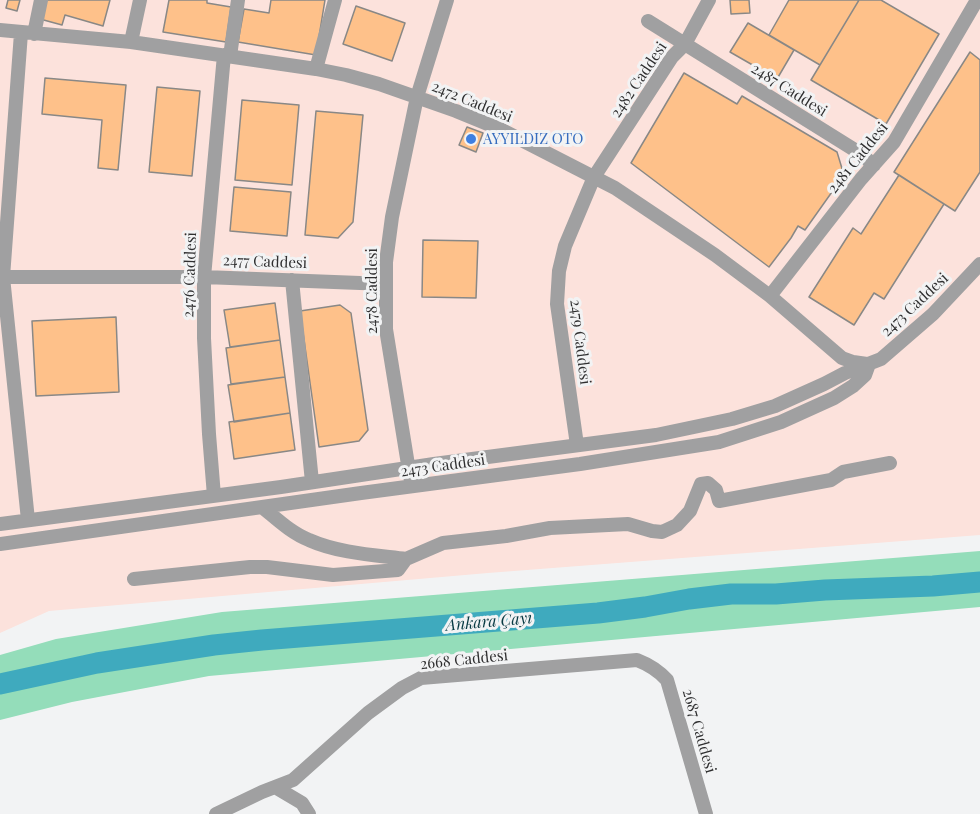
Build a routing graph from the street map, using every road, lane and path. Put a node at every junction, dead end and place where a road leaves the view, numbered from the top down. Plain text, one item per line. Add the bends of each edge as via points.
1 (41, 0) edge
2 (140, 0) edge
3 (238, 0) edge
4 (335, 0) edge
5 (447, 0) edge
6 (709, 0) edge
7 (977, 0) edge
8 (648, 21) dead end
9 (0, 30) edge
10 (27, 33) junction
11 (131, 42) junction
12 (685, 44) junction
13 (227, 55) junction
14 (316, 69) junction
15 (417, 97) junction
16 (874, 165) junction
17 (594, 177) junction
18 (980, 264) edge
19 (2, 277) edge
20 (204, 277) junction
21 (292, 280) junction
22 (386, 284) junction
23 (770, 296) junction
24 (869, 364) junction
25 (577, 445) junction
26 (890, 463) dead end
27 (409, 468) junction
28 (312, 483) junction
29 (411, 487) junction
30 (214, 496) junction
31 (262, 507) junction
32 (28, 520) junction
33 (0, 524) edge
34 (0, 544) edge
35 (406, 559) junction
36 (134, 579) dead end
37 (649, 664) joint
38 (275, 787) junction
39 (216, 814) edge
40 (309, 814) edge
41 (706, 814) edge

1 - 10 street
2 - 11 street
3 - 13 street, 2476 Caddesi
4 - 14 street
5 - 15 street, 2478 Caddesi
6 - 12 street, 2482 Caddesi
7 - 16 street, 2481 Caddesi via 899,134
8 - 12 street, 2487 Caddesi
9 - 10 street, 2472 Caddesi
10 - 11 street, 2472 Caddesi
10 - 19 street
11 - 13 street, 2472 Caddesi
12 - 16 street, 2487 Caddesi
12 - 17 street, 2482 Caddesi via 672,57
13 - 14 street, 2472 Caddesi
13 - 20 street, 2476 Caddesi
14 - 15 street, 2472 Caddesi
15 - 17 street, 2472 Caddesi via 500,129
15 - 22 street, 2478 Caddesi via 392,217
16 - 23 street, 2481 Caddesi
17 - 23 street, 2472 Caddesi via 622,192
17 - 25 street, 2479 Caddesi via 565,246 557,290
18 - 24 street, 2473 Caddesi via 933,314 881,359
19 - 20 street, 2477 Caddesi
19 - 32 street
20 - 21 street, 2477 Caddesi
20 - 30 street, 2476 Caddesi via 208,434
21 - 22 street, 2477 Caddesi
21 - 28 street
22 - 27 street, 2478 Caddesi via 386,329
23 - 24 street, 2472 Caddesi via 842,358
24 - 25 street, 2473 Caddesi via 775,406 732,419 656,435
24 - 29 street, 2473 Caddesi via 865,375 834,398 781,422 718,442
25 - 27 street, 2473 Caddesi
26 - 35 street via 843,472 831,480 719,501 716,490 708,483 701,484 690,511 677,525 662,532 628,524 550,528 443,543
27 - 28 street, 2473 Caddesi
27 - 29 street, 2478 Caddesi
28 - 30 street, 2473 Caddesi
29 - 31 street, 2473 Caddesi
30 - 32 street, 2473 Caddesi
31 - 34 street, 2473 Caddesi
31 - 35 street via 291,530 317,543
32 - 33 street, 2473 Caddesi
35 - 36 street via 398,570 333,575 250,567
37 - 38 street, 2668 Caddesi via 637,660 421,678 368,713 293,780
37 - 41 street, 2687 Caddesi via 667,680
38 - 39 street, 2668 Caddesi
38 - 40 street via 302,802

